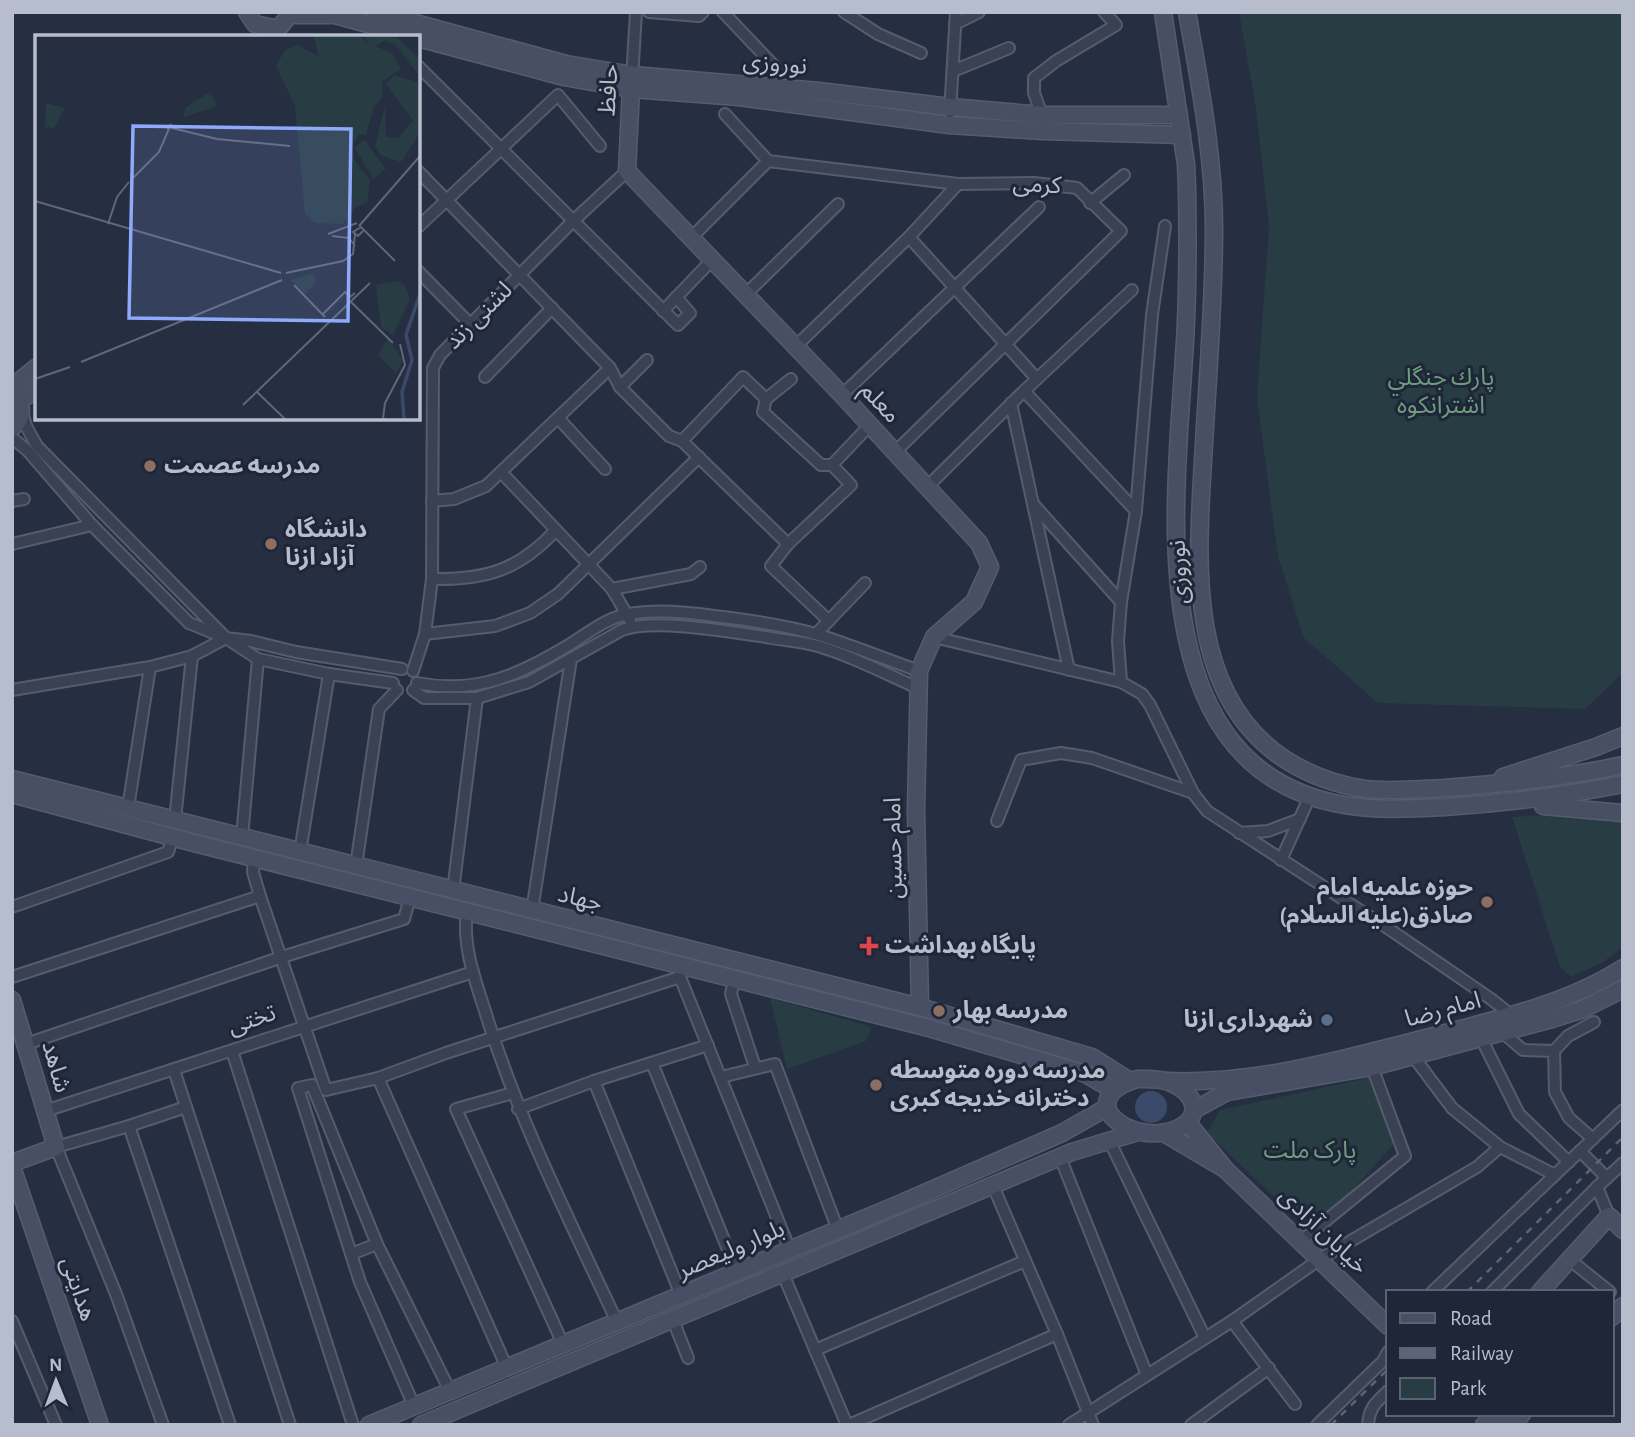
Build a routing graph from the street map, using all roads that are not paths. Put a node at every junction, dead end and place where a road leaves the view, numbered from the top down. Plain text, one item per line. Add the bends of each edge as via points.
1 (374, 12) edge
2 (636, 12) edge
3 (649, 12) edge
4 (703, 12) edge
5 (723, 12) edge
6 (844, 12) edge
7 (979, 12) edge
8 (1104, 12) edge
9 (1187, 13) edge
10 (292, 14) edge
11 (1163, 14) edge
12 (955, 18) edge
13 (249, 20) edge
14 (277, 32) edge
15 (410, 35) edge
16 (420, 38) edge
17 (1009, 48) dead end
18 (921, 54) dead end
19 (420, 68) edge
20 (779, 71) dead end
21 (953, 71) junction
22 (632, 82) junction
23 (950, 107) junction
24 (724, 114) dead end
25 (1179, 116) junction
26 (1043, 123) junction
27 (949, 125) junction
28 (1182, 135) junction
29 (600, 146) dead end
30 (502, 148) junction
31 (768, 161) junction
32 (627, 171) junction
33 (420, 173) edge
34 (1124, 175) dead end
35 (958, 184) junction
36 (446, 199) junction
37 (1090, 203) junction
38 (838, 204) dead end
39 (1040, 207) dead end
40 (572, 222) junction
41 (420, 225) edge
42 (1166, 226) dead end
43 (692, 237) junction
44 (909, 237) junction
45 (713, 259) junction
46 (420, 273) edge
47 (520, 274) junction
48 (954, 287) junction
49 (1132, 290) dead end
50 (746, 294) junction
51 (676, 297) junction
52 (552, 308) junction
53 (663, 311) junction
54 (470, 324) junction
55 (1006, 345) junction
56 (796, 346) junction
57 (647, 360) dead end
58 (610, 368) junction
59 (35, 370) edge
60 (485, 377) dead end
61 (791, 379) dead end
62 (1037, 379) junction
63 (620, 387) junction
64 (35, 389) edge
65 (1024, 391) junction
66 (842, 394) junction
67 (16, 397) edge
68 (766, 399) junction
69 (1011, 403) junction
70 (559, 419) junction
71 (870, 425) junction
72 (12, 428) edge
73 (12, 438) edge
74 (682, 441) junction
75 (895, 452) junction
76 (699, 457) junction
77 (832, 465) junction
78 (605, 469) dead end
79 (501, 472) junction
80 (927, 487) junction
81 (432, 501) junction
82 (1033, 503) junction
83 (1136, 511) junction
84 (92, 525) junction
85 (556, 530) junction
86 (12, 544) edge
87 (788, 544) junction
88 (587, 564) junction
89 (700, 567) dead end
90 (432, 579) junction
91 (865, 583) dead end
92 (612, 589) junction
93 (1121, 602) junction
94 (627, 614) junction
95 (829, 621) junction
96 (633, 626) junction
97 (425, 634) junction
98 (817, 635) junction
99 (934, 637) junction
100 (226, 638) junction
101 (192, 656) junction
102 (258, 659) junction
103 (571, 659) junction
104 (150, 667) junction
105 (407, 670) junction
106 (1069, 670) junction
107 (919, 671) junction
108 (329, 674) junction
109 (1121, 682) junction
110 (395, 686) junction
111 (415, 687) junction
112 (918, 688) junction
113 (12, 690) edge
114 (478, 698) junction
115 (1623, 736) edge
116 (1623, 765) edge
117 (12, 779) edge
118 (1623, 785) edge
119 (1472, 786) junction
120 (1193, 793) junction
121 (12, 794) edge
122 (1310, 796) junction
123 (1505, 803) junction
124 (128, 808) junction
125 (1623, 813) edge
126 (1300, 819) junction
127 (175, 820) junction
128 (997, 821) dead end
129 (1239, 833) junction
130 (173, 837) junction
131 (242, 837) junction
132 (300, 852) junction
133 (254, 858) junction
134 (1281, 860) junction
135 (356, 866) junction
136 (453, 891) junction
137 (260, 896) junction
138 (410, 898) junction
139 (12, 906) edge
140 (532, 911) junction
141 (467, 912) junction
142 (626, 933) junction
143 (622, 951) junction
144 (282, 957) junction
145 (1623, 968) edge
146 (473, 972) junction
147 (682, 972) junction
148 (796, 976) junction
149 (12, 977) edge
150 (734, 979) junction
151 (1623, 989) edge
152 (789, 993) junction
153 (12, 1000) edge
154 (920, 1007) junction
155 (1511, 1015) junction
156 (15, 1018) edge
157 (1594, 1022) dead end
158 (302, 1027) junction
159 (1503, 1032) junction
160 (493, 1038) junction
161 (1480, 1038) junction
162 (26, 1044) junction
163 (708, 1045) junction
164 (232, 1051) junction
165 (1554, 1051) junction
166 (1413, 1056) junction
167 (1091, 1057) junction
168 (652, 1063) junction
169 (755, 1067) junction
170 (1372, 1067) junction
171 (174, 1070) junction
172 (1086, 1074) junction
173 (721, 1077) junction
174 (378, 1078) junction
175 (1266, 1080) junction
176 (1130, 1081) junction
177 (1167, 1081) junction
178 (594, 1082) junction
179 (1113, 1090) junction
180 (513, 1093) junction
181 (186, 1107) junction
182 (1106, 1108) junction
183 (518, 1109) junction
184 (45, 1111) junction
185 (1623, 1111) edge
186 (1191, 1116) junction
187 (129, 1126) junction
188 (1138, 1132) junction
189 (1062, 1133) junction
190 (1164, 1133) junction
191 (1593, 1139) junction
192 (1109, 1140) junction
193 (56, 1147) junction
194 (1500, 1147) junction
195 (1580, 1151) junction
196 (1066, 1155) junction
197 (1569, 1162) junction
198 (1623, 1163) edge
199 (12, 1165) edge
200 (1225, 1169) junction
201 (1555, 1175) junction
202 (1607, 1178) junction
203 (993, 1186) junction
204 (1597, 1187) junction
205 (1609, 1216) junction
206 (838, 1230) junction
207 (1623, 1230) edge
208 (1301, 1241) junction
209 (377, 1244) junction
210 (790, 1250) junction
211 (351, 1254) junction
212 (1320, 1259) junction
213 (1570, 1260) junction
214 (1025, 1261) junction
215 (737, 1272) junction
216 (783, 1274) junction
217 (1434, 1290) edge
218 (1494, 1290) edge
219 (1542, 1290) edge
220 (1607, 1290) edge
221 (681, 1295) junction
222 (665, 1302) junction
223 (673, 1320) junction
224 (12, 1321) edge
225 (1232, 1321) junction
226 (617, 1322) junction
227 (1386, 1324) edge
228 (1057, 1334) junction
229 (1205, 1338) junction
230 (563, 1344) junction
231 (815, 1350) junction
232 (1386, 1356) edge
233 (688, 1357) dead end
234 (507, 1368) junction
235 (1269, 1368) junction
236 (1147, 1375) junction
237 (450, 1391) junction
238 (1386, 1393) edge
239 (1295, 1404) dead end
240 (414, 1406) junction
241 (1088, 1413) junction
242 (1503, 1416) edge
243 (1207, 1420) edge
244 (56, 1425) edge
245 (100, 1425) edge
246 (163, 1425) edge
247 (230, 1425) edge
248 (290, 1425) edge
249 (353, 1425) edge
250 (369, 1425) edge
251 (421, 1425) edge
252 (848, 1425) edge
253 (1069, 1425) edge
254 (1093, 1425) edge
255 (1192, 1425) edge
256 (1317, 1425) edge
257 (1368, 1425) edge
258 (1484, 1425) edge

1 - 22 main road, نوروزی
2 - 22 street, حافظ
3 - 4 street via 699,16
5 - 20 street
6 - 18 street
7 - 12 street
8 - 26 street via 1116,24 1034,78
9 - 11 main road
9 - 119 main road, نوروزی via 1213,183 1199,567 1205,623 1219,680 1231,704 1257,736 1276,753 1317,776 1366,789
10 - 14 main road
10 - 15 main road, نوروزی via 335,15
11 - 25 main road, نوروزی
12 - 21 street
13 - 14 main road
16 - 22 main road, نوروزی via 564,77
17 - 21 street
19 - 30 street
21 - 23 street
22 - 23 main road, نوروزی via 819,91
22 - 27 main road, نوروزی
22 - 32 main road, حافظ
23 - 26 main road, نوروزی
23 - 27 street
24 - 31 street
25 - 26 main road, نوروزی
25 - 28 main road, نوروزی
26 - 27 main road, نوروزی
26 - 28 main road, نوروزی
28 - 122 main road, نوروزی via 1188,229 1177,520 1179,578 1191,656 1212,715 1242,755 1262,772
29 - 30 street via 558,95
30 - 36 street
30 - 40 street
31 - 35 street, کرمی
31 - 43 street
32 - 40 street, لشنی زند
32 - 43 main road, معلم
33 - 36 street
34 - 37 street
35 - 37 street, کرمی via 1034,183 1077,188
35 - 44 street
36 - 41 street
36 - 47 street
37 - 55 street, کرمی via 1121,231
38 - 50 street
39 - 48 street
40 - 47 street, لشنی زند
40 - 53 street
42 - 83 street via 1152,315
43 - 45 main road, معلم
44 - 48 street
44 - 56 street
45 - 50 main road, معلم
45 - 51 street
46 - 54 street
47 - 52 street
47 - 54 street, لشنی زند
48 - 55 street
48 - 66 street
49 - 62 street
50 - 56 main road, معلم
51 - 53 street
51 - 53 street via 690,313 678,325
52 - 58 street
52 - 60 street
54 - 81 street, لشنی زند via 433,368
55 - 62 street
55 - 75 street, کرمی
56 - 66 main road, معلم
57 - 63 street
58 - 63 street
58 - 70 street
59 - 67 main road
61 - 68 street
62 - 65 street
63 - 74 street via 669,436
64 - 67 main road
65 - 69 street
65 - 83 street
66 - 71 main road, معلم
67 - 72 main road via 18,423
67 - 100 street via 37,446
68 - 74 street via 743,377
68 - 77 street via 763,412 821,466
69 - 80 street
69 - 82 street
70 - 78 street
70 - 79 street
71 - 75 main road, معلم
71 - 77 street
73 - 84 street
74 - 76 street
75 - 80 main road, معلم
76 - 87 street
76 - 88 street
77 - 87 street via 851,485
79 - 81 street via 473,492
79 - 85 street
80 - 99 main road, معلم via 979,543 990,567 974,602
81 - 90 street, لشنی زند
82 - 93 street
82 - 106 street
83 - 93 street
84 - 86 street
84 - 100 street via 189,623
85 - 88 street
85 - 90 street via 536,551 508,568 457,580
87 - 95 street via 771,566
88 - 92 street
88 - 97 street via 558,594 530,613 495,626
89 - 92 street via 691,574
90 - 97 street, لشنی زند
91 - 95 street
92 - 94 street
93 - 109 street
94 - 96 street
94 - 98 street via 697,614
94 - 111 street via 501,679 467,687
95 - 98 street
96 - 103 street
96 - 112 street via 728,632 812,645
97 - 105 street, لشنی زند
98 - 107 street
99 - 106 street
99 - 107 main road, معلم
100 - 101 street
100 - 102 street
100 - 105 street
101 - 104 street
101 - 127 street
102 - 108 street
102 - 131 street
103 - 114 street via 529,682
103 - 140 street
104 - 113 street
104 - 124 street
105 - 110 street, لشنی زند via 394,677
105 - 111 street
106 - 109 street
107 - 112 main road, معلم
108 - 110 street
108 - 132 street
109 - 120 street via 1142,694 1150,705
110 - 111 street via 406,693
110 - 135 street, لشنی زند via 379,709
111 - 114 street via 424,698
112 - 154 main road, امام حسین
114 - 136 street
115 - 119 main road
116 - 119 main road, نوروزی via 1535,781
117 - 124 main road, جهاد
118 - 123 main road, نوروزی
120 - 128 street via 1092,758 1061,753 1021,760
120 - 129 street via 1207,811
121 - 130 main road, جهاد
122 - 123 main road, نوروزی via 1399,810
122 - 126 street
123 - 125 main road
124 - 127 main road, جهاد
126 - 129 street via 1268,831
126 - 134 street
127 - 131 main road, جهاد
129 - 134 street
130 - 133 main road, جهاد
130 - 139 street via 168,852
131 - 132 main road, جهاد
132 - 135 main road, جهاد
133 - 137 street
133 - 138 main road, جهاد
134 - 155 street
135 - 136 main road, جهاد
136 - 140 main road, جهاد
137 - 144 street
137 - 149 street
138 - 141 main road, جهاد
138 - 144 street via 404,919
140 - 142 main road, جهاد
141 - 143 main road, جهاد
141 - 146 street
142 - 143 main road
142 - 148 main road, جهاد
143 - 147 main road, جهاد
144 - 158 street
144 - 162 street
145 - 155 main road, امام رضا via 1592,987
146 - 158 street, تختی
146 - 160 street
147 - 150 main road, جهاد
147 - 160 street
147 - 163 street
148 - 152 main road
148 - 154 main road, جهاد
150 - 152 main road, جهاد
150 - 169 street via 731,994
151 - 159 main road, امام رضا via 1581,1010
152 - 172 main road, جهاد
153 - 156 main road, شاهد
154 - 167 main road, جهاد
155 - 175 main road, امام رضا
156 - 162 main road, شاهد
157 - 165 street via 1568,1036
158 - 164 street, تختی
158 - 174 street via 326,1090
159 - 161 main road, امام رضا
159 - 165 street via 1523,1050
160 - 174 street
160 - 180 street
161 - 166 main road, امام رضا
161 - 197 street via 1518,1114
162 - 184 main road, شاهد
163 - 168 street
163 - 173 street
164 - 171 street, تختی
164 - 249 street
165 - 191 street via 1555,1092 1569,1118
166 - 170 main road, امام رضا
166 - 194 street via 1452,1108
167 - 172 main road
167 - 176 main road, جهاد
168 - 178 street
168 - 215 street
169 - 173 street
169 - 206 street via 775,1064
170 - 175 main road, امام رضا
170 - 208 street via 1405,1156
171 - 181 street
171 - 184 street, تختی
172 - 179 main road, جهاد
173 - 210 street
174 - 234 street
175 - 177 main road
175 - 186 main road via 1227,1093
176 - 177 main road
176 - 179 main road
177 - 186 main road via 1190,1095 1194,1105
178 - 183 street
178 - 221 street
179 - 182 main road
180 - 183 street
180 - 230 street via 456,1109
181 - 187 street
181 - 248 street
182 - 188 main road via 1120,1125
182 - 189 main road, بلوار ولیعصر
183 - 226 street
184 - 193 main road, شاهد
185 - 191 street
186 - 190 main road
186 - 200 main road
187 - 193 street
187 - 247 street
188 - 190 main road
188 - 192 main road, بلوار ولیعصر
189 - 196 main road
189 - 206 main road, بلوار ولیعصر
190 - 200 main road
191 - 195 street
192 - 196 main road, بلوار ولیعصر
192 - 229 street
193 - 199 main road
193 - 246 street
194 - 201 street
194 - 212 street via 1477,1167
195 - 197 street
195 - 202 street
196 - 203 main road, بلوار ولیعصر
196 - 236 street
197 - 201 street
198 - 202 street
199 - 245 main road, هدایتی
200 - 208 main road, خیابان آزادی
201 - 217 street
202 - 204 street
203 - 214 street
203 - 216 main road, بلوار ولیعصر
204 - 205 street
204 - 218 street
205 - 207 main road
205 - 213 main road
206 - 210 main road, بلوار ولیعصر
208 - 212 main road, خیابان آزادی
209 - 211 street
209 - 211 street via 312,1085 298,1088
209 - 237 street
210 - 215 main road, بلوار ولیعصر
211 - 240 street
212 - 225 street
212 - 227 main road, خیابان آزادی
213 - 219 main road
213 - 220 street
214 - 228 street
214 - 231 street
215 - 221 main road, بلوار ولیعصر
216 - 223 main road, بلوار ولیعصر
216 - 231 street
221 - 222 main road, بلوار ولیعصر
222 - 223 main road
222 - 226 main road, بلوار ولیعصر
223 - 233 street
223 - 251 main road, بلوار ولیعصر
224 - 244 street
225 - 229 street
225 - 235 street
226 - 230 main road, بلوار ولیعصر
228 - 241 street
228 - 252 street
229 - 236 street
230 - 234 main road, بلوار ولیعصر
231 - 252 street
232 - 256 street
234 - 237 main road, بلوار ولیعصر
235 - 239 street
235 - 243 street
236 - 241 street
237 - 240 main road, بلوار ولیعصر
238 - 257 street via 1369,1412
240 - 250 main road, بلوار ولیعصر
241 - 253 street
241 - 254 street
242 - 258 main road
243 - 255 street

